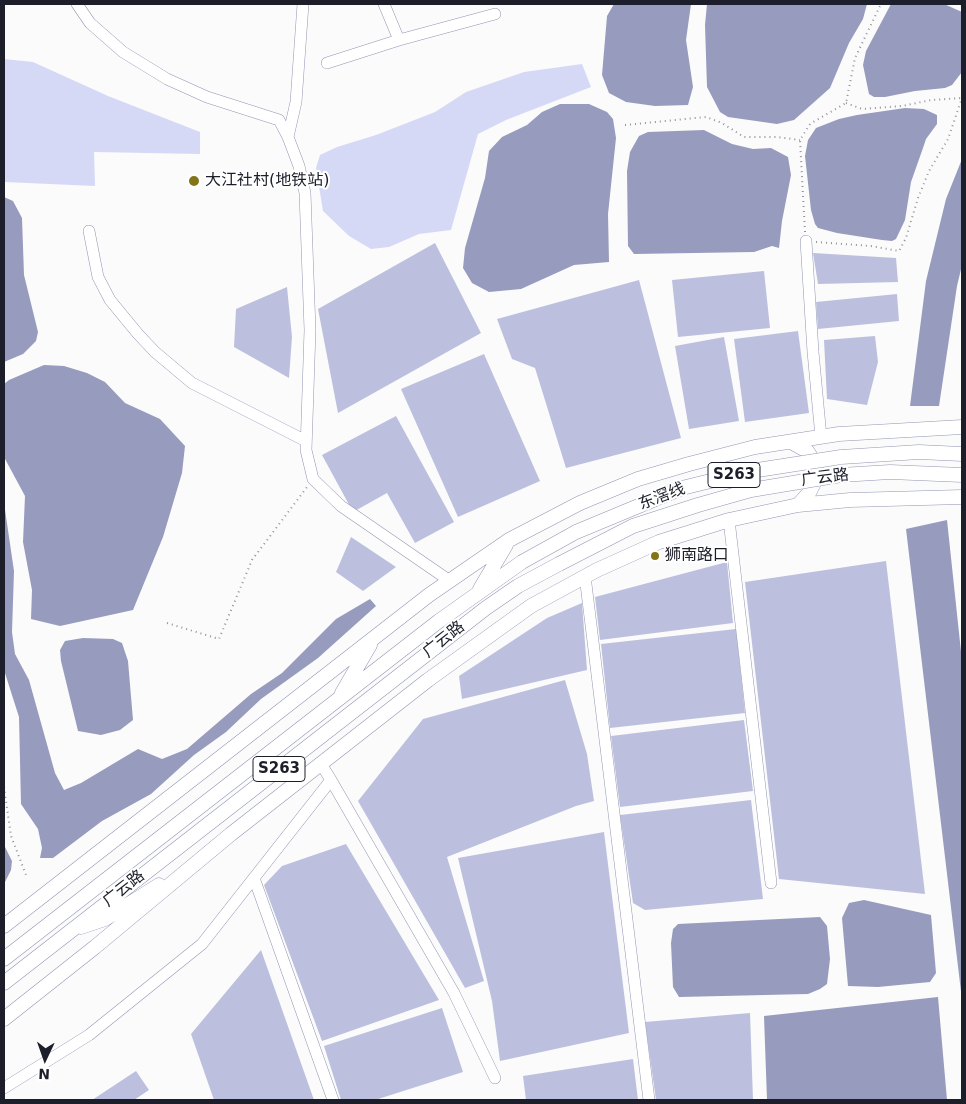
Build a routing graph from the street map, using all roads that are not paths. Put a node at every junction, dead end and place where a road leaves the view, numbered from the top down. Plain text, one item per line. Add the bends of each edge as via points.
1 (77, 4) edge
2 (302, 4) edge
3 (384, 4) edge
4 (495, 14) dead end
5 (399, 40) junction
6 (327, 63) dead end
7 (288, 137) junction
8 (89, 231) dead end
9 (806, 241) road end
10 (962, 427) edge
11 (821, 437) junction
12 (306, 441) junction
13 (791, 442) junction
14 (962, 454) edge
15 (962, 475) edge
16 (962, 497) edge
17 (798, 505) junction
18 (729, 520) junction
19 (509, 540) junction
20 (522, 562) joint
21 (585, 576) junction
22 (450, 581) junction
23 (477, 594) junction
24 (374, 638) junction
25 (337, 700) junction
26 (321, 764) junction
27 (331, 780) junction
28 (254, 878) junction
29 (175, 881) junction
30 (771, 883) dead end
31 (4, 926) edge
32 (69, 932) junction
33 (4, 959) edge
34 (4, 982) edge
35 (4, 1019) edge
36 (495, 1078) dead end
37 (4, 1088) edge
38 (333, 1100) edge
39 (649, 1100) edge

1 - 7 street via 90,23 123,52 167,79 207,97 279,120
2 - 7 street via 296,102
3 - 5 street
4 - 5 street
5 - 6 street
7 - 12 street via 305,194 310,330
8 - 12 street via 98,277 110,300 155,352 192,383
9 - 11 street
10 - 11 main road, S263
11 - 13 main road, S263
12 - 22 street via 313,479 340,506
13 - 17 main road via 807,451 817,472 809,493
13 - 19 main road, S263 via 746,450 638,479 580,502
14 - 20 main road, 东滘线 / S263, bridge via 919,452 841,457 751,471 682,488 576,532
15 - 32 main road, 广云路 / S263, bridge via 890,472 841,475 752,490 633,526 518,586 486,608
16 - 17 main road, S263
17 - 18 main road, S263
18 - 21 main road, S263 via 659,542
18 - 30 street
19 - 22 main road, S263
19 - 23 main road
20 - 23 main road, 广云路 / S263
21 - 26 main road, S263 via 531,606 428,680
21 - 39 street
22 - 24 main road, S263
23 - 25 main road, 广云路 / S263
24 - 25 main road
24 - 31 main road, S263
25 - 33 main road, 广云路 / S263
26 - 27 street
26 - 29 main road, S263
27 - 28 street
27 - 36 street via 454,993
28 - 37 street via 202,944 89,1035
28 - 38 street
29 - 32 main road via 158,886 105,919
29 - 35 main road, S263
32 - 34 main road, 广云路 / S263

